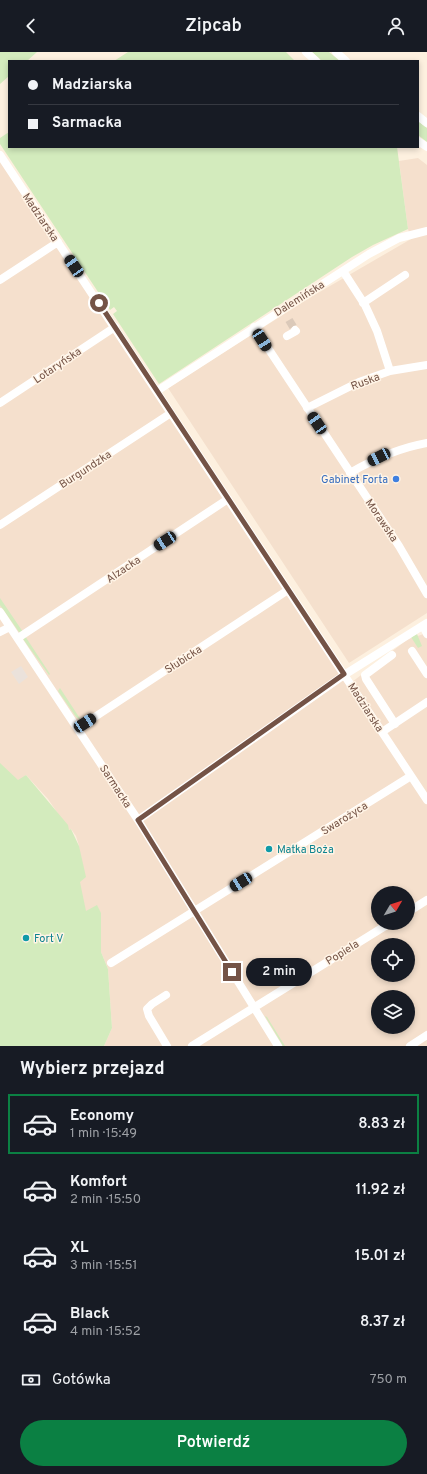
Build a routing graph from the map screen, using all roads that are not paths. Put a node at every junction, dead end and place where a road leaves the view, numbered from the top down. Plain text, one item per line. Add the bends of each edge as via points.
1 (306, 52) edge
2 (336, 52) edge
3 (315, 60) edge
4 (345, 60) edge
5 (419, 117) edge
6 (427, 123) edge
7 (419, 141) edge
8 (427, 147) edge
9 (0, 154) edge
10 (427, 231) edge
11 (58, 242) junction
12 (343, 271) junction
13 (405, 275) dead end
14 (0, 280) edge
15 (364, 303) junction
16 (114, 327) junction
17 (254, 327) junction
18 (295, 330) dead end
19 (287, 336) dead end
20 (427, 365) edge
21 (390, 371) junction
22 (157, 391) junction
23 (0, 403) edge
24 (307, 408) junction
25 (171, 413) junction
26 (427, 444) edge
27 (350, 473) junction
28 (228, 499) junction
29 (0, 525) edge
30 (288, 590) junction
31 (427, 594) edge
32 (0, 612) edge
33 (425, 624) edge
34 (10, 627) junction
35 (0, 632) edge
36 (427, 634) edge
37 (18, 638) junction
38 (412, 651) dead end
39 (392, 655) dead end
40 (344, 674) junction
41 (427, 674) edge
42 (427, 702) edge
43 (395, 724) junction
44 (78, 728) junction
45 (382, 732) junction
46 (411, 776) junction
47 (427, 800) edge
48 (138, 820) junction
49 (427, 900) edge
50 (415, 908) edge
51 (195, 911) junction
52 (379, 930) edge
53 (111, 963) dead end
54 (166, 995) dead end
55 (254, 1007) junction
56 (427, 1035) edge
57 (167, 1046) edge
58 (192, 1046) edge
59 (278, 1046) edge
60 (410, 1046) edge

1 - 3 street
2 - 4 street
5 - 6 street
7 - 8 street
9 - 11 street, Madziarska
10 - 12 street, Dalemińska via 389,242
11 - 14 street
11 - 16 street, Madziarska
12 - 15 street
12 - 17 street, Dalemińska
13 - 15 street
15 - 21 street via 377,331
16 - 22 street, Madziarska
16 - 23 street, Lotaryńska
17 - 22 street, Dalemińska
17 - 24 street, Morawska
18 - 19 street
20 - 21 street, Ruska
21 - 24 street, Ruska via 359,382
22 - 25 street, Madziarska
24 - 27 street, Morawska
25 - 28 street, Madziarska
25 - 29 street, Burgundzka
26 - 27 street via 384,455
27 - 31 street, Morawska via 399,546
28 - 30 street, Madziarska
28 - 37 street, Alzacka
30 - 40 street, Madziarska
30 - 44 street, Słubicka
32 - 34 street, Sarmacka
33 - 36 street
33 - 40 street
34 - 35 street
34 - 37 street, Sarmacka
37 - 44 street, Sarmacka
38 - 41 street
39 - 43 street via 365,675
40 - 45 street, Madziarska
40 - 48 street
42 - 43 street
43 - 45 street
44 - 48 street, Sarmacka
45 - 46 street, Madziarska
46 - 47 street, Madziarska
46 - 51 street, Swarożyca
48 - 51 street, Sarmacka
49 - 50 street
51 - 53 street, Swarożyca
51 - 55 street, Sarmacka
52 - 55 street, Popiela
54 - 57 street via 147,1009
55 - 58 street, Popiela
55 - 59 street, Sarmacka
56 - 60 street

